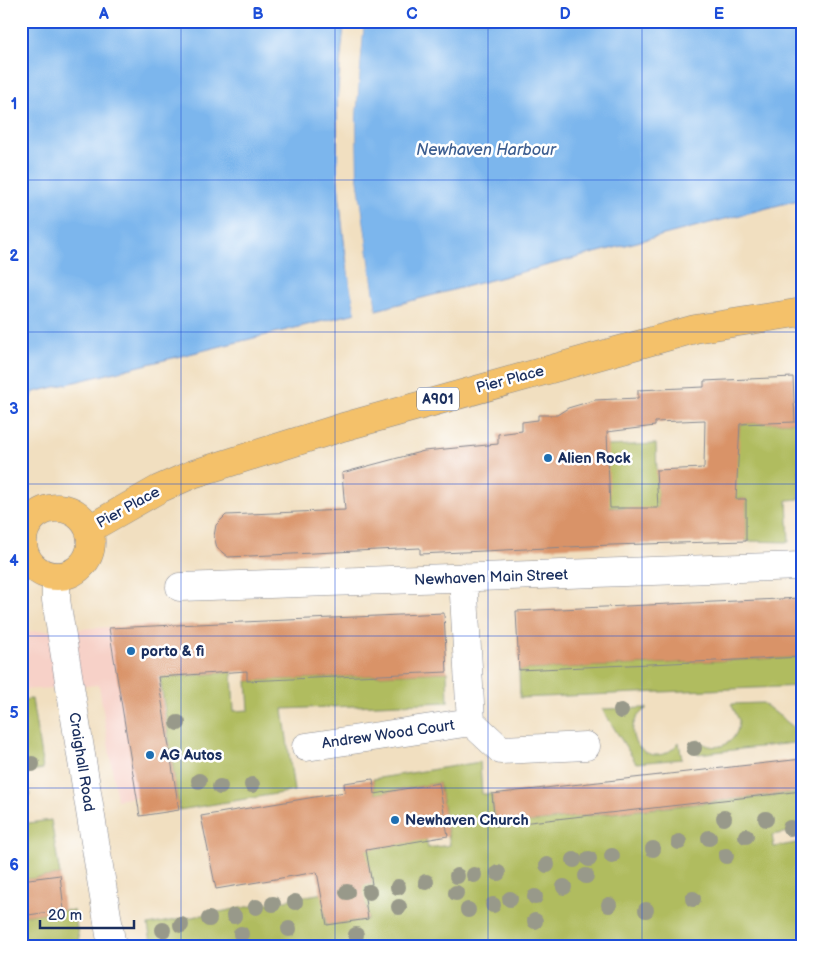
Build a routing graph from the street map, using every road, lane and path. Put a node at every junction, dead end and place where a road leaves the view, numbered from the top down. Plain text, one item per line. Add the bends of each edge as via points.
1 (802, 312) edge
2 (89, 529) junction
3 (22, 545) edge
4 (802, 566) edge
5 (56, 576) junction
6 (463, 577) junction
7 (180, 587) dead end
8 (470, 722) junction
9 (586, 746) dead end
10 (306, 747) dead end
11 (112, 947) edge

1 - 2 main road, Pier Place / A901 via 731,322 648,341 334,430 193,474 159,489
2 - 3 main road via 73,511 49,509 38,513 29,522
2 - 5 main road via 92,542 86,562 76,571
3 - 5 main road via 33,567 44,574
4 - 6 street, Newhaven Main Street
5 - 11 street, Craighall Road via 58,609
6 - 7 street, Newhaven Main Street
6 - 8 street, Andrew Wood Court
8 - 9 street, Andrew Wood Court via 502,750
8 - 10 street, Andrew Wood Court

